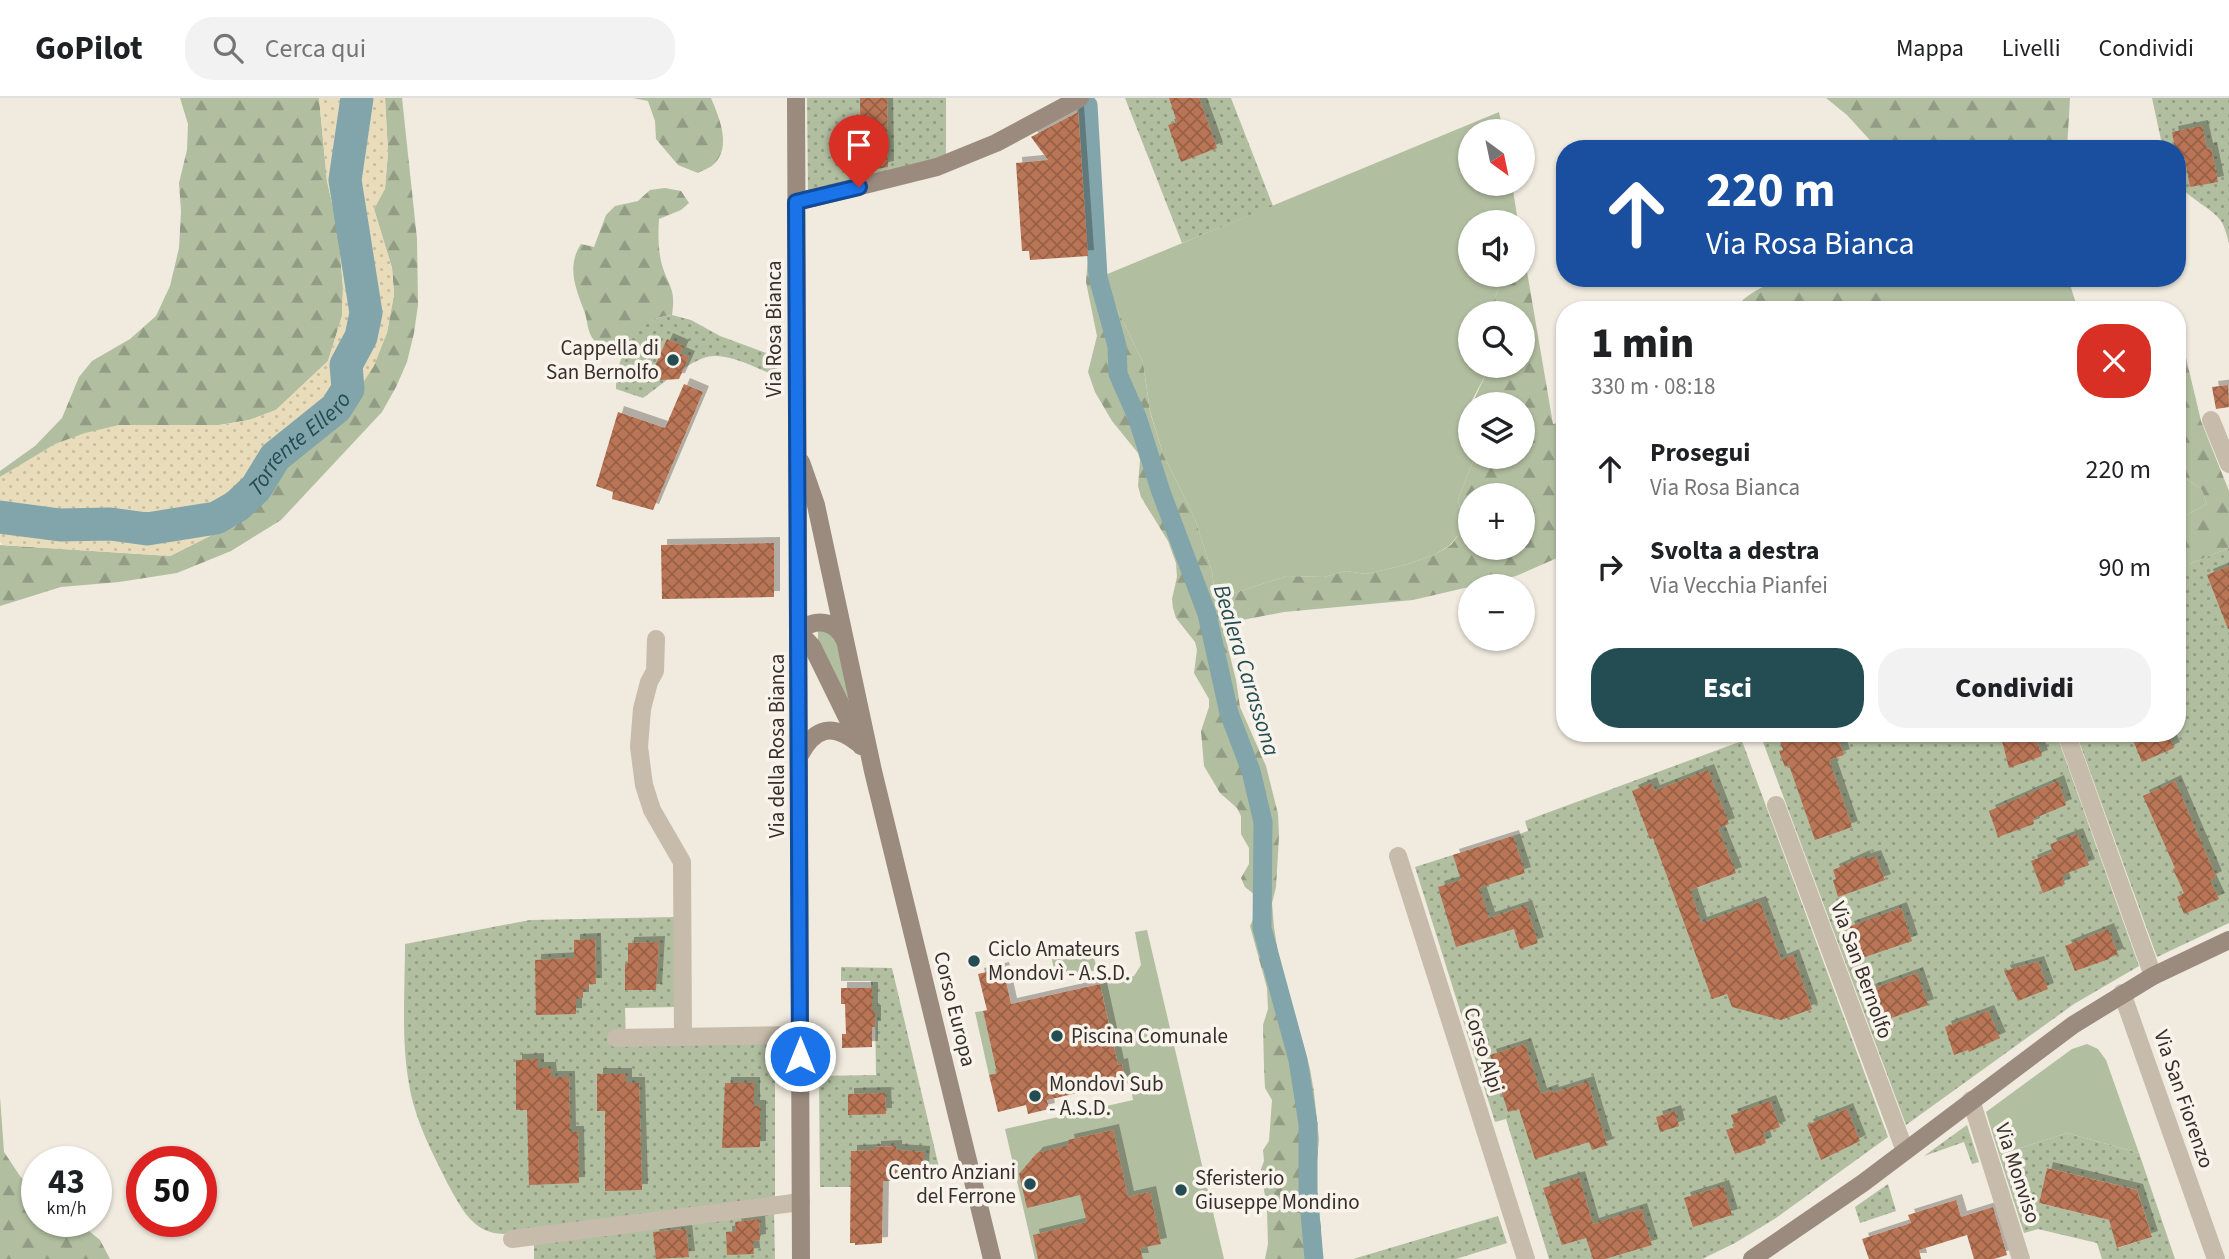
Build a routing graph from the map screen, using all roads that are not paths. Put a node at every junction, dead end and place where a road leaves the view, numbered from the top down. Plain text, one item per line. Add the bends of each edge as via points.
1 (796, 98) edge
2 (1080, 98) edge
3 (796, 202) junction
4 (2211, 420) dead end
5 (797, 456) junction
6 (2229, 464) edge
7 (799, 631) junction
8 (656, 639) dead end
9 (845, 642) junction
10 (2069, 742) edge
11 (860, 744) junction
12 (800, 755) junction
13 (873, 771) junction
14 (1776, 805) dead end
15 (1398, 856) dead end
16 (2229, 940) edge
17 (2153, 976) junction
18 (2123, 993) junction
19 (800, 1035) junction
20 (683, 1037) junction
21 (616, 1038) dead end
22 (1971, 1100) junction
23 (1905, 1151) junction
24 (801, 1202) junction
25 (512, 1239) dead end
26 (1760, 1257) edge
27 (801, 1259) edge
28 (992, 1259) edge
29 (1526, 1259) edge
30 (2021, 1259) edge
31 (2216, 1259) edge

1 - 3 street, Via Rosa Bianca
2 - 3 street via 996,143 937,167
3 - 5 street, Via Rosa Bianca
4 - 6 street
5 - 7 street, Via della Rosa Bianca
5 - 9 street, Corso Europa via 811,487
7 - 9 street via 823,622 837,628
7 - 11 street, Corso Europa via 813,646
7 - 12 street, Via della Rosa Bianca
8 - 20 street via 655,671 642,709 639,747 647,797 682,862
9 - 13 street, Corso Europa
10 - 17 street
11 - 12 street via 847,734 826,730 809,739
11 - 13 street, Corso Europa
12 - 19 street, Via della Rosa Bianca
13 - 28 street, Corso Europa
14 - 23 street, Via San Bernolfo
15 - 29 street, Corso Alpi
16 - 17 street
17 - 18 street
18 - 22 street
18 - 31 street, Via San Fiorenzo
19 - 20 street
19 - 24 street, Via della Rosa Bianca
20 - 21 street
22 - 23 street
22 - 30 street, Via Monviso
23 - 26 street
24 - 25 street
24 - 27 street, Via della Rosa Bianca

